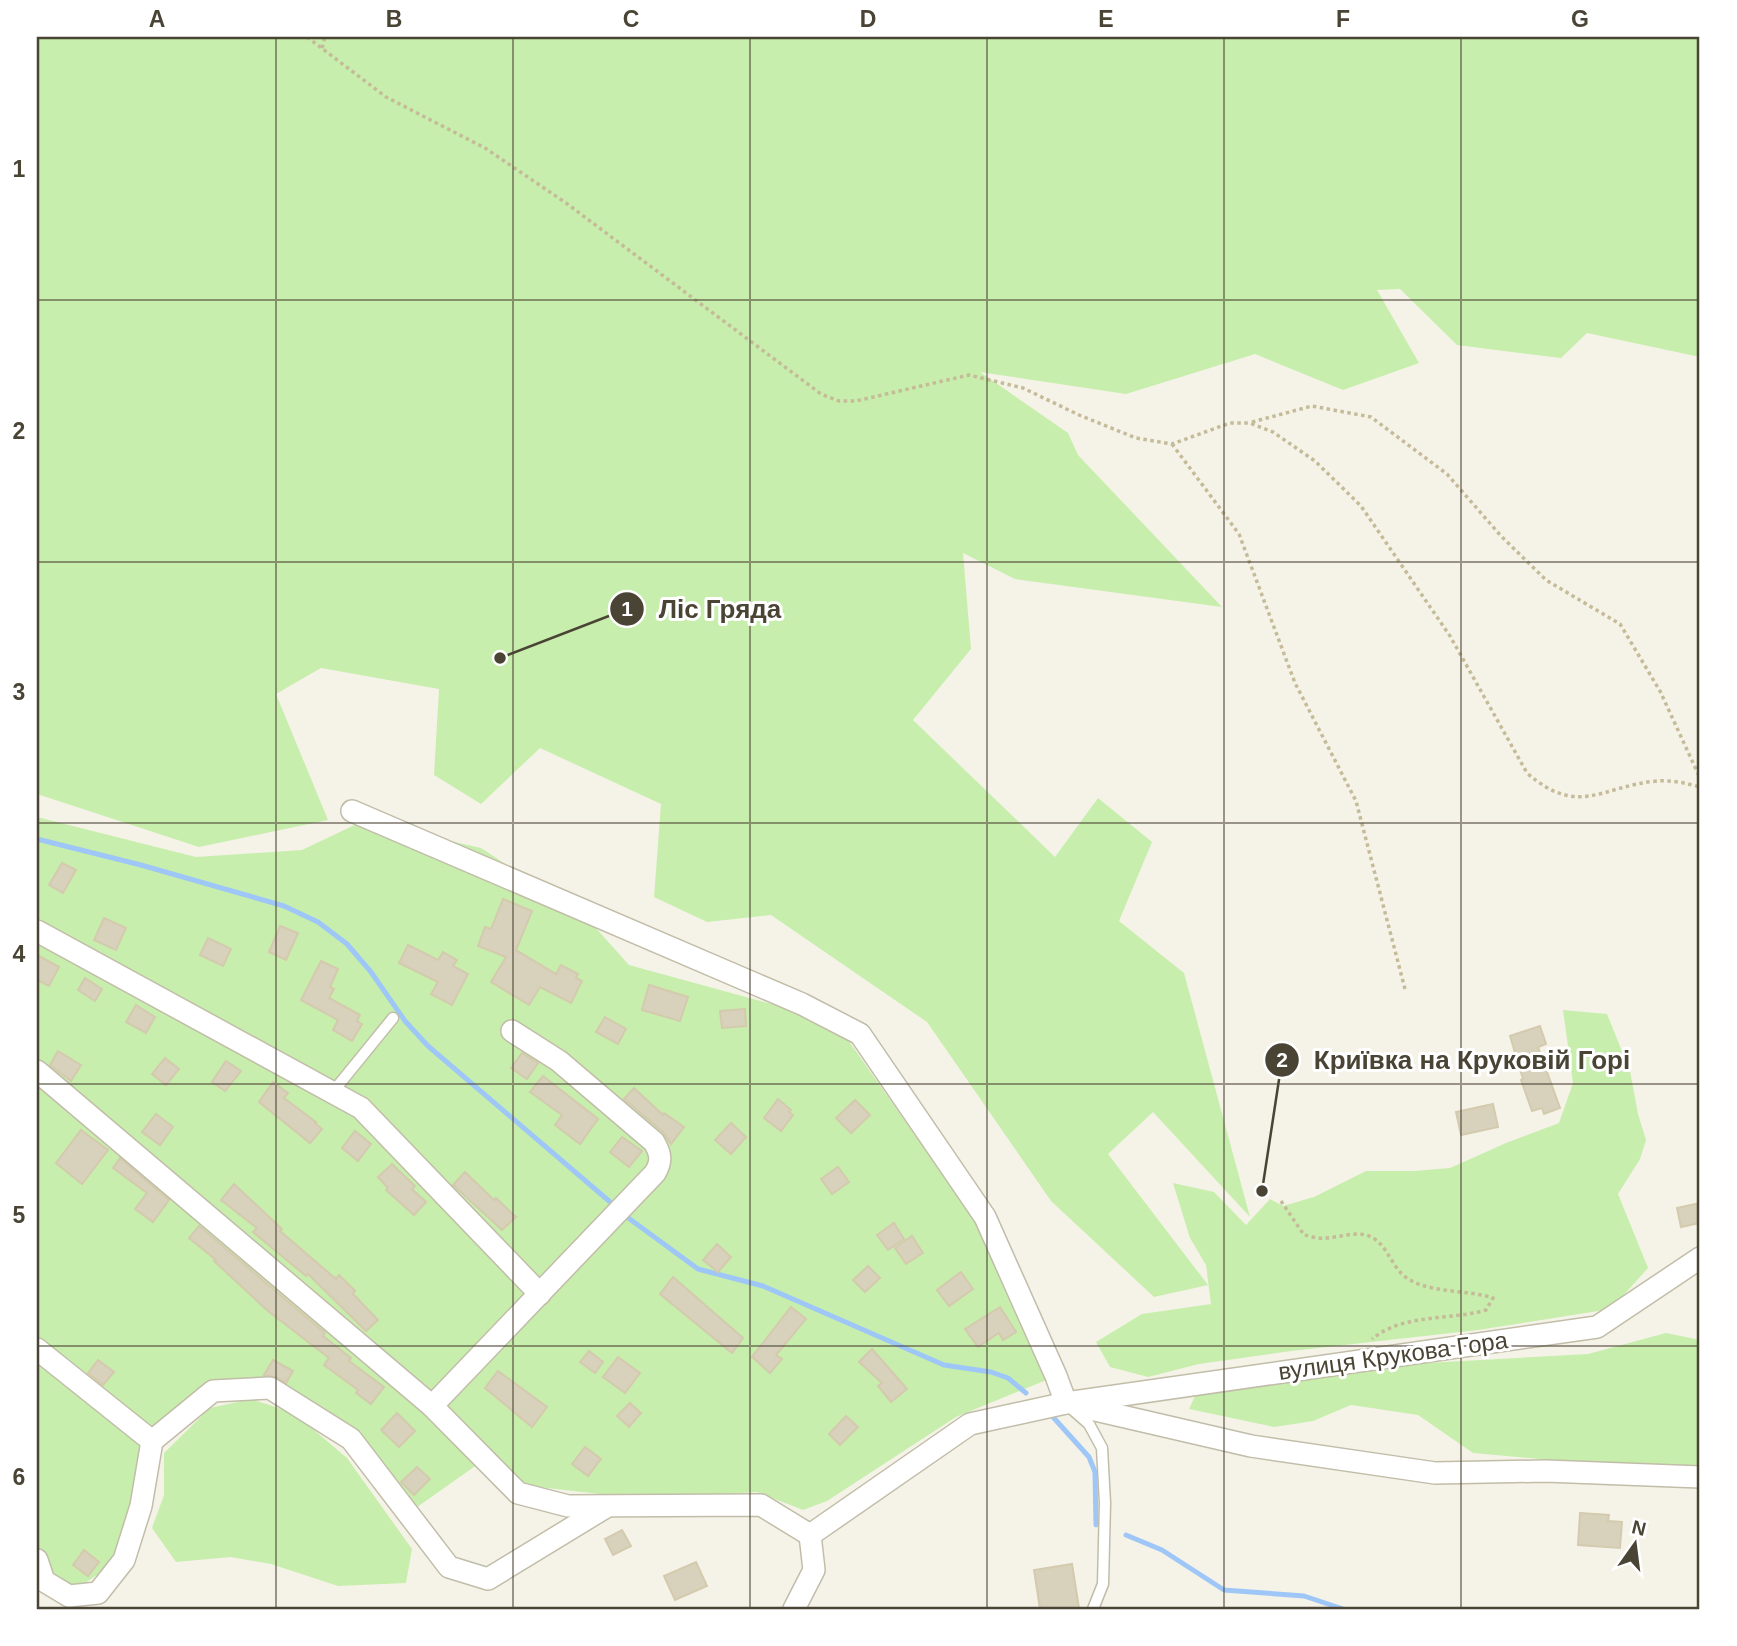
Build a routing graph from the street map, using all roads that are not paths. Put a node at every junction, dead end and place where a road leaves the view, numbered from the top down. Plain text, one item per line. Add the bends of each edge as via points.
1 (352, 811) dead end
2 (37, 931) edge
3 (393, 1018) dead end
4 (512, 1031) dead end
5 (37, 1071) edge
6 (332, 1093) junction
7 (1700, 1258) edge
8 (540, 1294) junction
9 (37, 1349) edge
10 (1066, 1403) junction
11 (432, 1406) junction
12 (152, 1441) junction
13 (1700, 1477) edge
14 (608, 1506) junction
15 (810, 1535) junction
16 (37, 1560) edge
17 (794, 1609) edge
18 (1093, 1609) edge

1 - 10 street via 802,1004 860,1034 985,1217
2 - 6 street
3 - 6 lane
4 - 8 street via 559,1061 660,1152 655,1173
5 - 11 street
6 - 8 street via 361,1108
7 - 10 street, вулиця Крукова Гора via 1597,1327
8 - 11 street
9 - 12 street
10 - 13 street via 1251,1446 1435,1473 1546,1471
10 - 15 street, вулиця Крукова Гора via 970,1424
10 - 18 lane via 1089,1424 1102,1448 1103,1584
11 - 14 street via 518,1493 568,1506
12 - 14 street via 213,1391 270,1388 351,1439 449,1567 488,1579
12 - 16 street via 141,1506 124,1560 98,1593 69,1596 44,1581
14 - 15 street via 761,1505
15 - 17 street via 814,1570

